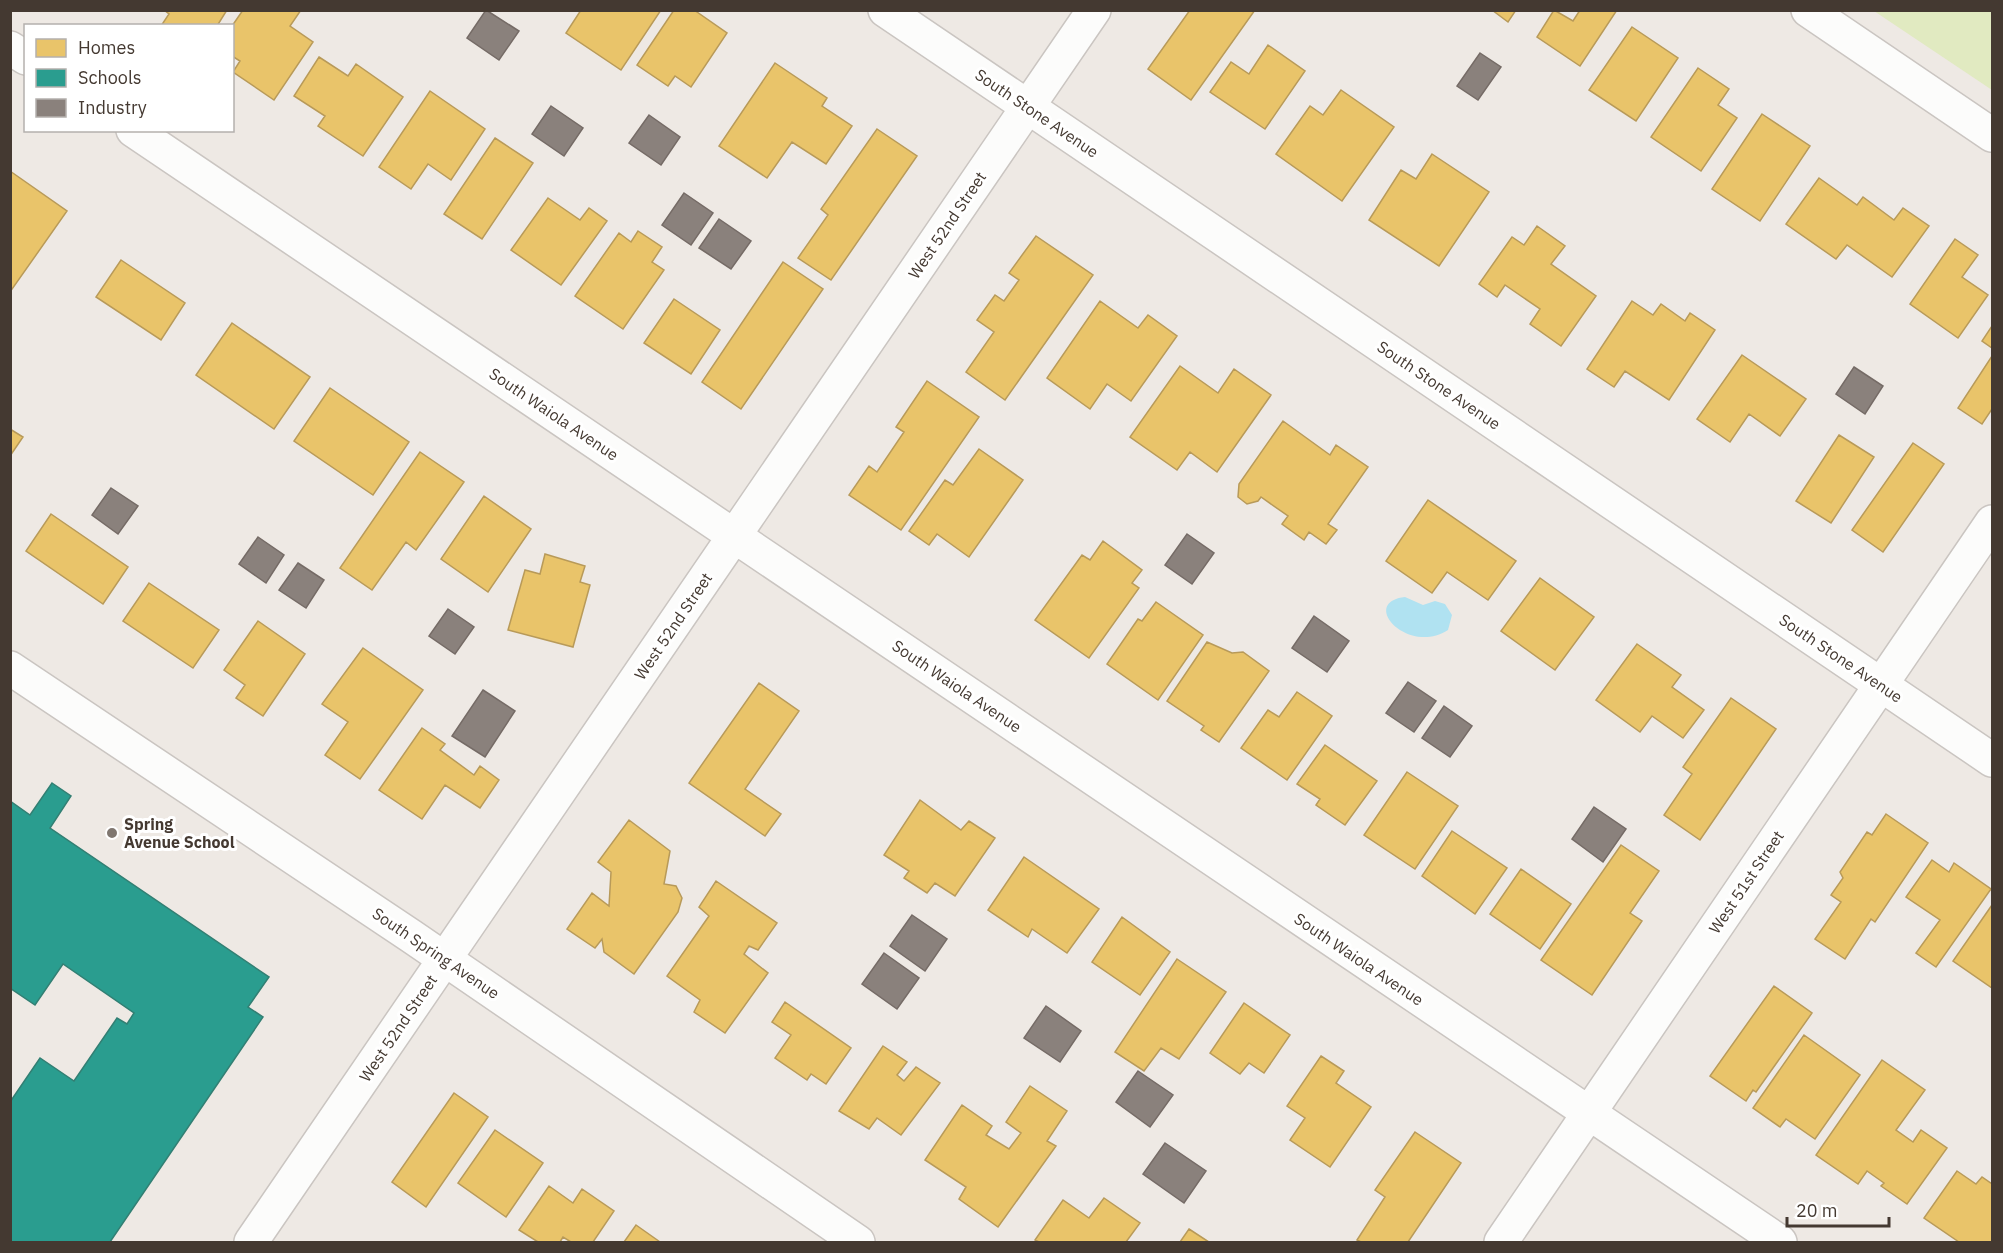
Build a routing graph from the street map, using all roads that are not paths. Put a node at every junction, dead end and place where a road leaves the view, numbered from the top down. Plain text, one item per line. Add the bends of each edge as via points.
1 (885, 10) edge
2 (1094, 10) edge
3 (1809, 10) edge
4 (10, 48) edge
5 (24, 57) edge
6 (1028, 107) junction
7 (136, 132) edge
8 (1992, 135) edge
9 (1992, 522) edge
10 (735, 536) junction
11 (10, 668) edge
12 (1881, 684) junction
13 (1992, 760) edge
14 (445, 959) junction
15 (1589, 1114) junction
16 (251, 1242) edge
17 (858, 1242) edge
18 (1501, 1242) edge
19 (1780, 1242) edge

1 - 6 street, South Stone Avenue
2 - 6 street, West 52nd Street
3 - 8 street
4 - 5 street
6 - 10 street, West 52nd Street
6 - 12 street, South Stone Avenue
7 - 10 street, South Waiola Avenue
9 - 12 street, West 51st Street
10 - 14 street, West 52nd Street
10 - 15 street, South Waiola Avenue
11 - 14 street, South Spring Avenue
12 - 13 street, South Stone Avenue
12 - 15 street, West 51st Street
14 - 16 street, West 52nd Street
14 - 17 street, South Spring Avenue
15 - 18 street, West 51st Street
15 - 19 street, South Waiola Avenue

